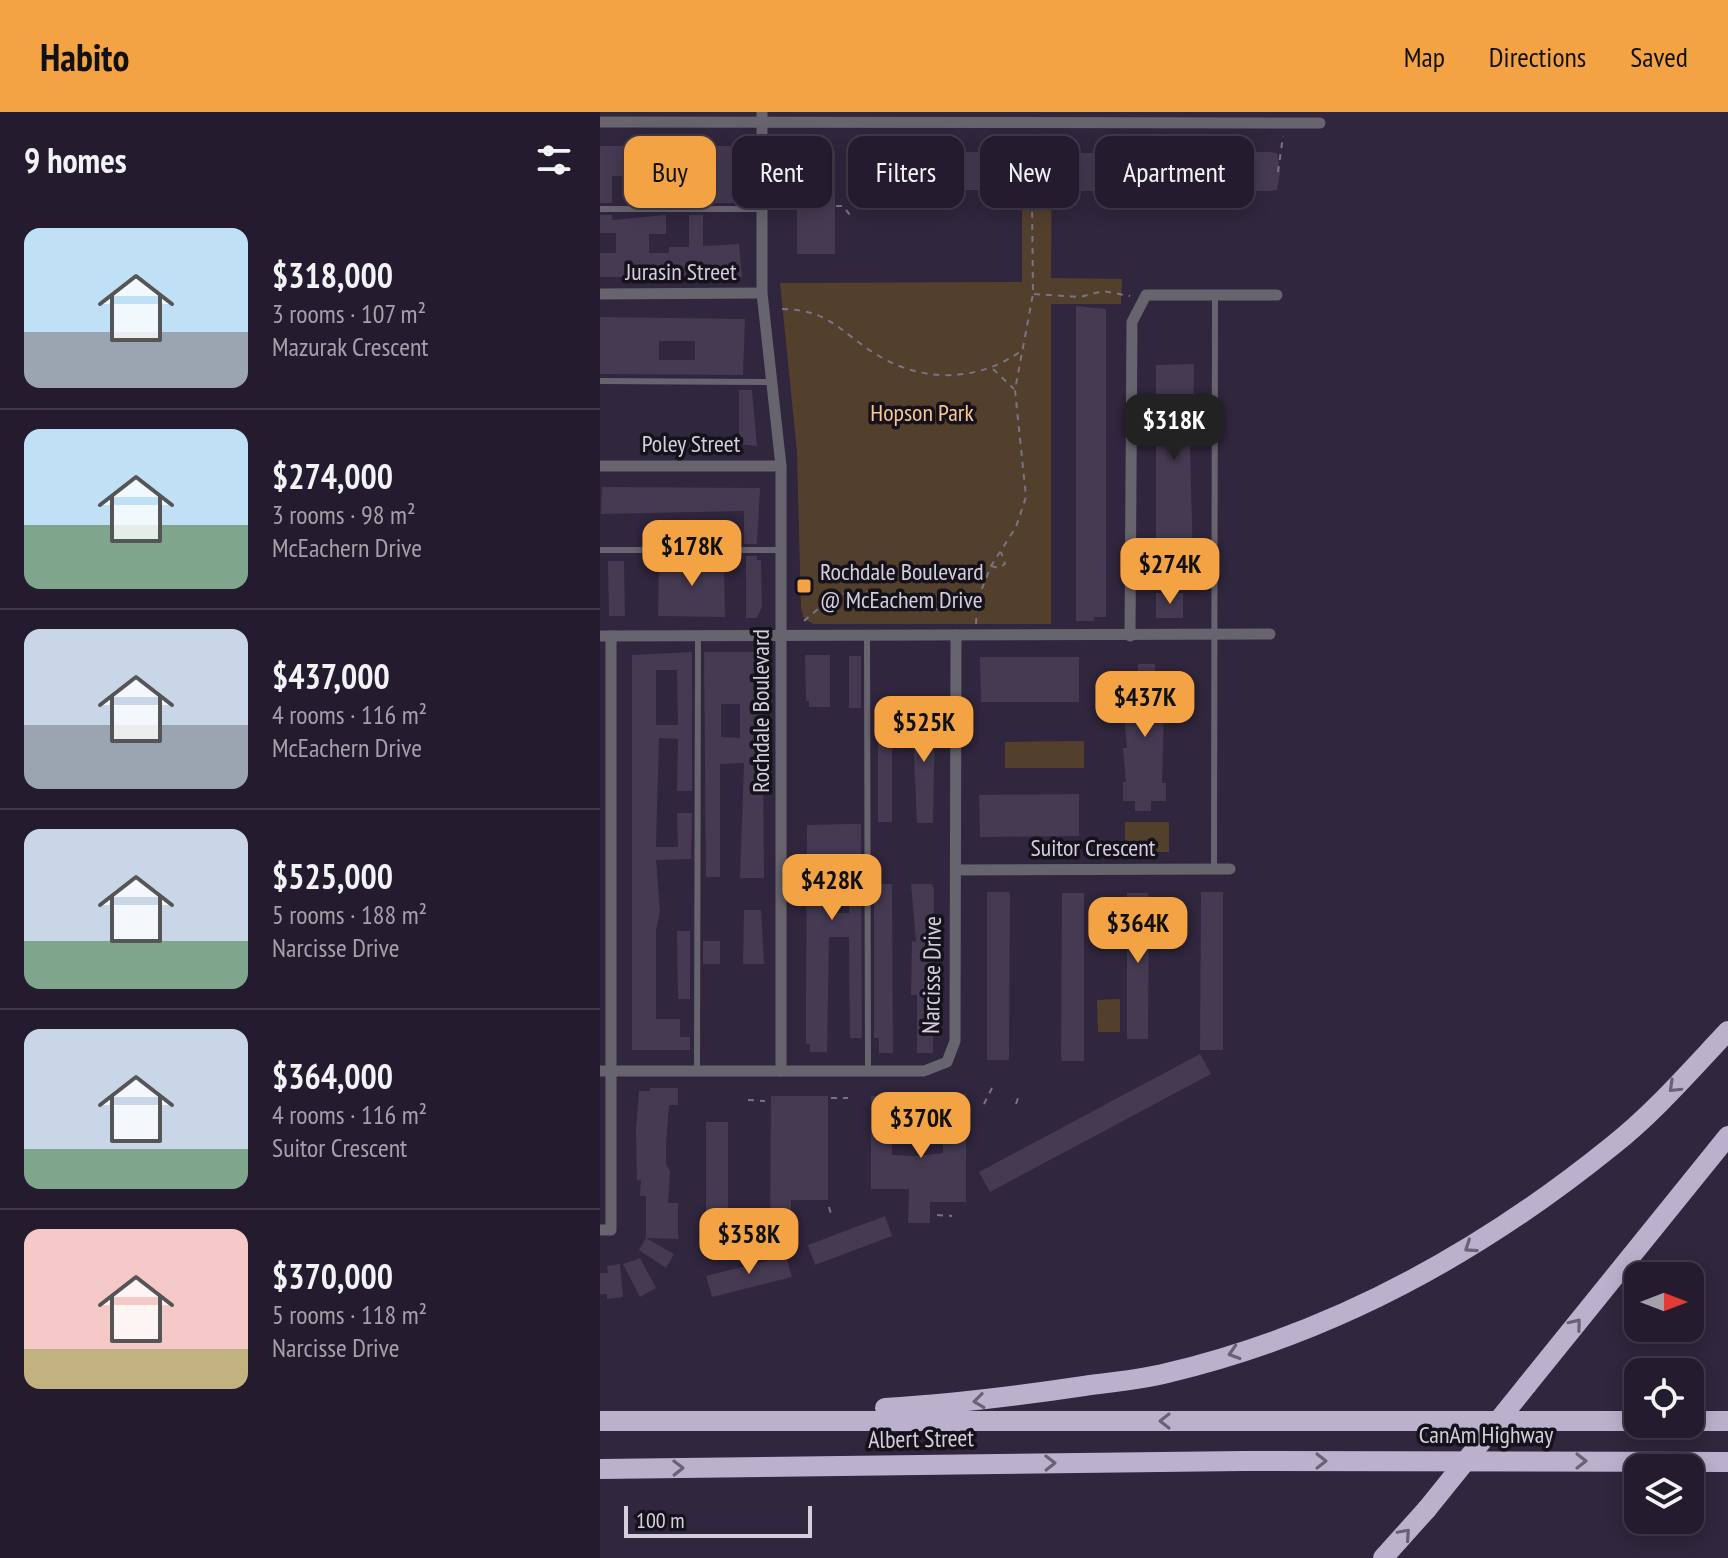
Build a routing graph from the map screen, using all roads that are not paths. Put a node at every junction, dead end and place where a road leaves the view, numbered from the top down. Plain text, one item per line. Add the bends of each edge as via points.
1 (762, 117) edge
2 (600, 122) edge
3 (1320, 123) dead end
4 (600, 209) edge
5 (761, 209) junction
6 (762, 293) junction
7 (600, 294) edge
8 (1215, 295) junction
9 (1277, 295) dead end
10 (600, 381) edge
11 (773, 382) junction
12 (600, 466) edge
13 (781, 466) junction
14 (600, 550) edge
15 (783, 550) junction
16 (1270, 634) dead end
17 (867, 635) junction
18 (956, 635) junction
19 (1215, 635) junction
20 (606, 636) edge
21 (698, 636) junction
22 (783, 636) junction
23 (1130, 636) junction
24 (1214, 869) junction
25 (1230, 869) dead end
26 (956, 870) junction
27 (1728, 1031) edge
28 (606, 1071) edge
29 (697, 1071) junction
30 (781, 1071) junction
31 (868, 1071) junction
32 (1728, 1136) edge
33 (600, 1230) edge
34 (808, 1420) junction
35 (600, 1421) edge
36 (1243, 1421) joint
37 (1624, 1421) edge
38 (1704, 1421) edge
39 (1728, 1421) edge
40 (1243, 1461) joint
41 (1728, 1462) edge
42 (600, 1469) edge
43 (1383, 1558) edge

1 - 2 street
1 - 3 street
1 - 5 street, Rochdale Boulevard
4 - 5 lane
5 - 6 street, Rochdale Boulevard
6 - 7 street, Jurasin Street
6 - 11 street, Rochdale Boulevard
8 - 9 street
8 - 19 lane
8 - 23 street via 1146,295 1132,322
10 - 11 lane
11 - 13 street, Rochdale Boulevard
12 - 13 street, Poley Street
13 - 15 street, Rochdale Boulevard
14 - 15 lane
15 - 22 street, Rochdale Boulevard
16 - 19 street
17 - 18 street
17 - 22 street
17 - 31 lane
18 - 23 street
18 - 26 street, Narcisse Drive
19 - 23 street
19 - 24 lane
20 - 21 street
20 - 28 street
21 - 22 street
21 - 29 lane
22 - 30 street, Rochdale Boulevard
24 - 25 street, Suitor Crescent
24 - 26 street, Suitor Crescent
26 - 31 street, Narcisse Drive via 955,1041 947,1062 924,1071
27 -> 34 highway via 1614,1145 1457,1256 1362,1307 1166,1374
28 - 29 street, Narcisse Drive
28 - 33 street via 611,1230
29 - 30 street, Narcisse Drive
30 - 31 street, Narcisse Drive
43 -> 32 highway, bridge
34 - 35 highway, Albert Street
36 -> 34 highway, Albert Street
36 - 37 highway, CanAm Highway
38 - 39 highway
40 -> 41 highway, CanAm Highway
42 -> 40 highway, Albert Street

